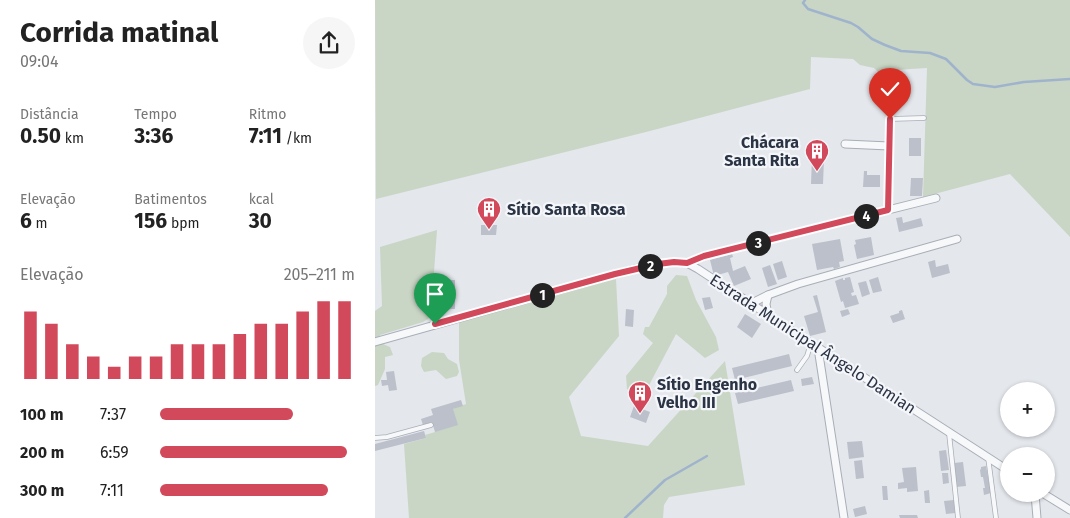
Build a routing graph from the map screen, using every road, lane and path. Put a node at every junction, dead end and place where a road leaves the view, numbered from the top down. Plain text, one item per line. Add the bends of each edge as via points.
1 (924, 118) dead end
2 (890, 119) joint
3 (845, 144) dead end
4 (889, 146) junction
5 (936, 198) dead end
6 (888, 210) junction
7 (957, 239) dead end
8 (687, 263) junction
9 (767, 295) junction
10 (750, 304) junction
11 (768, 316) junction
12 (375, 342) edge
13 (811, 344) junction
14 (818, 348) junction
15 (797, 370) dead end
16 (431, 425) dead end
17 (949, 433) junction
18 (375, 438) edge
19 (988, 457) junction
20 (1000, 465) edge
21 (1055, 500) edge
22 (1036, 502) edge
23 (1070, 510) edge
24 (844, 518) edge
25 (958, 518) edge
26 (996, 518) edge
27 (1037, 518) edge

1 - 2 lane
2 - 4 street
3 - 4 street
4 - 6 street
5 - 6 street
6 - 8 street
7 - 9 street
8 - 10 street, Estrada Municipal Ângelo Damian
8 - 12 street via 658,264 615,274
9 - 10 street
9 - 11 street
10 - 11 street, Estrada Municipal Ângelo Damian
11 - 13 street, Estrada Municipal Ângelo Damian
13 - 14 street, Estrada Municipal Ângelo Damian
13 - 15 lane
14 - 17 street, Estrada Municipal Ângelo Damian
14 - 24 street
16 - 18 lane
17 - 19 street, Estrada Municipal Ângelo Damian
17 - 25 lane
19 - 20 street, Estrada Municipal Ângelo Damian
19 - 26 lane
21 - 23 street
22 - 27 street

